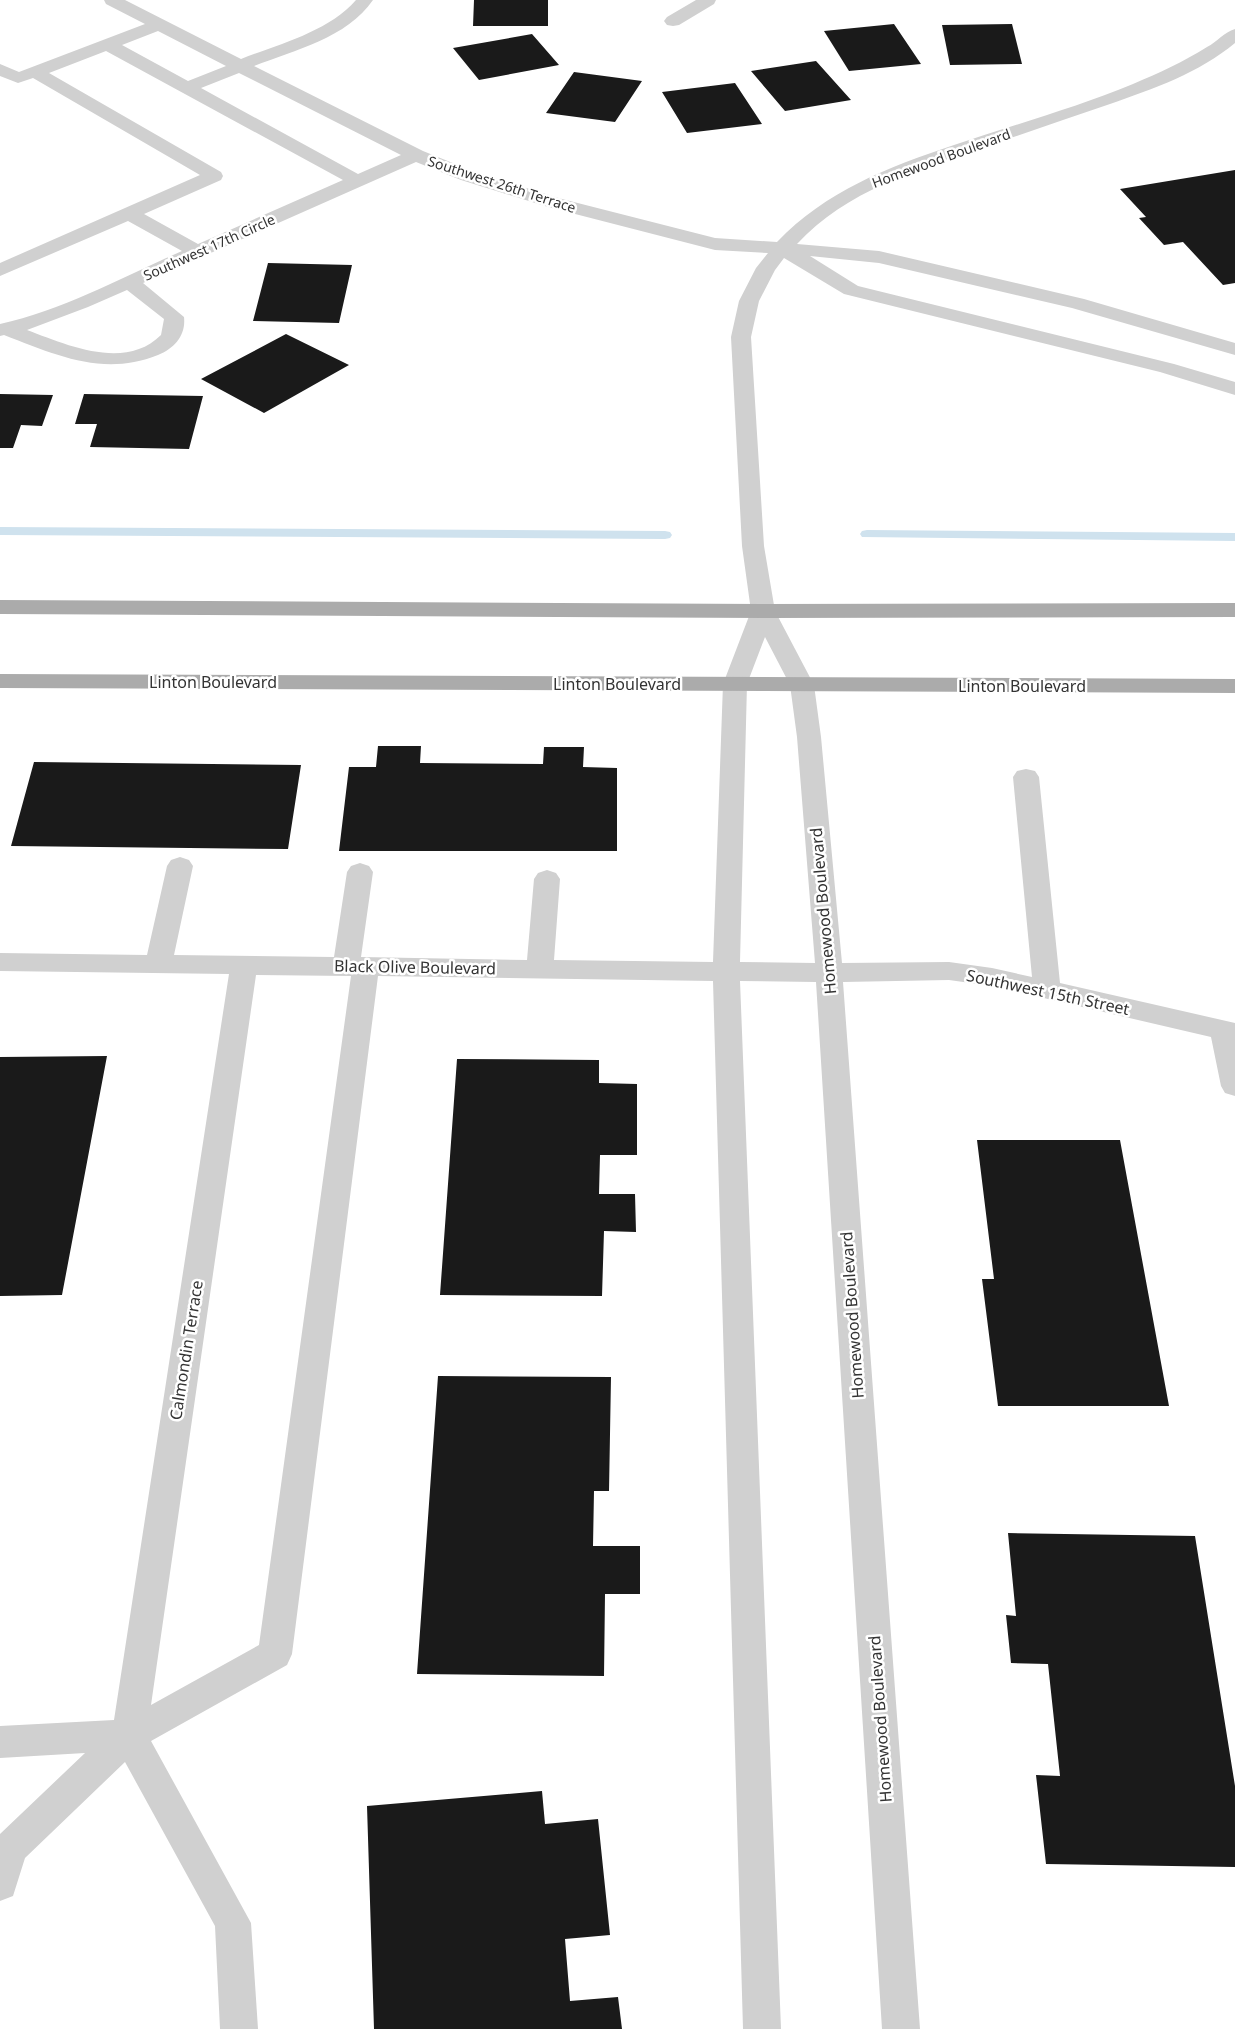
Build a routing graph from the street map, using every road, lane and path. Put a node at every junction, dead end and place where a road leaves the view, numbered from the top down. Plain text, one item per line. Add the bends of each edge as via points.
1 (112, 0) edge
2 (365, 0) edge
3 (708, 0) edge
4 (673, 21) dead end
5 (159, 25) junction
6 (1235, 34) edge
7 (107, 44) junction
8 (240, 67) junction
9 (0, 69) edge
10 (26, 75) junction
11 (0, 85) edge
12 (188, 87) junction
13 (416, 155) junction
14 (358, 181) junction
15 (129, 213) junction
16 (782, 248) junction
17 (198, 252) junction
18 (0, 270) edge
19 (129, 282) junction
20 (3, 330) edge
21 (1235, 349) edge
22 (1235, 389) edge
23 (0, 607) edge
24 (1235, 610) edge
25 (763, 611) junction
26 (0, 681) edge
27 (735, 684) junction
28 (802, 684) junction
29 (1235, 686) edge
30 (1026, 777) dead end
31 (180, 866) dead end
32 (360, 872) dead end
33 (547, 880) dead end
34 (0, 962) edge
35 (159, 963) junction
36 (244, 964) junction
37 (356, 966) junction
38 (540, 968) junction
39 (726, 971) junction
40 (829, 973) junction
41 (1047, 990) junction
42 (1229, 1032) edge
43 (1235, 1086) edge
44 (129, 1735) junction
45 (0, 1742) edge
46 (0, 1884) edge
47 (239, 2029) edge
48 (762, 2029) edge
49 (901, 2029) edge

1 - 5 street, Southwest 26th Terrace
2 - 8 street via 347,19 330,30
3 - 4 street
5 - 7 street
5 - 8 street, Southwest 26th Terrace
6 - 16 street, Homewood Boulevard via 1217,49 1179,71 1133,90 880,178 838,201 802,227
7 - 10 street
7 - 12 street
8 - 12 street
8 - 13 street, Southwest 26th Terrace
9 - 10 street
10 - 11 street
10 - 15 street via 214,176
12 - 14 street
13 - 14 street, Southwest 17th Circle
13 - 16 street, Southwest 26th Terrace via 468,176 555,203 715,244
14 - 17 street, Southwest 17th Circle
15 - 17 street
15 - 18 street
16 - 21 street, Southwest 26th Terrace via 878,257 1077,303
16 - 22 street via 851,290 1167,368
16 - 25 street, Homewood Boulevard via 766,268 749,301 741,337 753,546
17 - 19 street, Southwest 17th Circle
19 - 20 street, Southwest 17th Circle via 82,304
19 - 20 street via 174,317 176,327 172,337 147,353 110,360 92,359
23 - 25 main road
24 - 25 main road
25 - 27 street, Homewood Boulevard
25 - 28 street, Homewood Boulevard
26 - 27 main road, Linton Boulevard
27 - 28 main road, Linton Boulevard
27 - 39 street, Homewood Boulevard
28 - 29 main road, Linton Boulevard
28 - 40 street, Homewood Boulevard
30 - 41 street
31 - 35 street
32 - 37 street
33 - 38 street
34 - 35 street, Black Olive Boulevard
35 - 36 street, Black Olive Boulevard
36 - 37 street, Black Olive Boulevard
36 - 44 street, Calmondin Terrace
37 - 38 street, Black Olive Boulevard
37 - 44 street via 275,1654
38 - 39 street, Black Olive Boulevard
39 - 40 street, Black Olive Boulevard
39 - 48 street, Homewood Boulevard
40 - 41 street, Southwest 15th Street via 949,971
40 - 49 street, Homewood Boulevard
41 - 42 street, Southwest 15th Street
42 - 43 street
44 - 45 street
44 - 46 street via 9,1850
44 - 47 street via 233,1923

